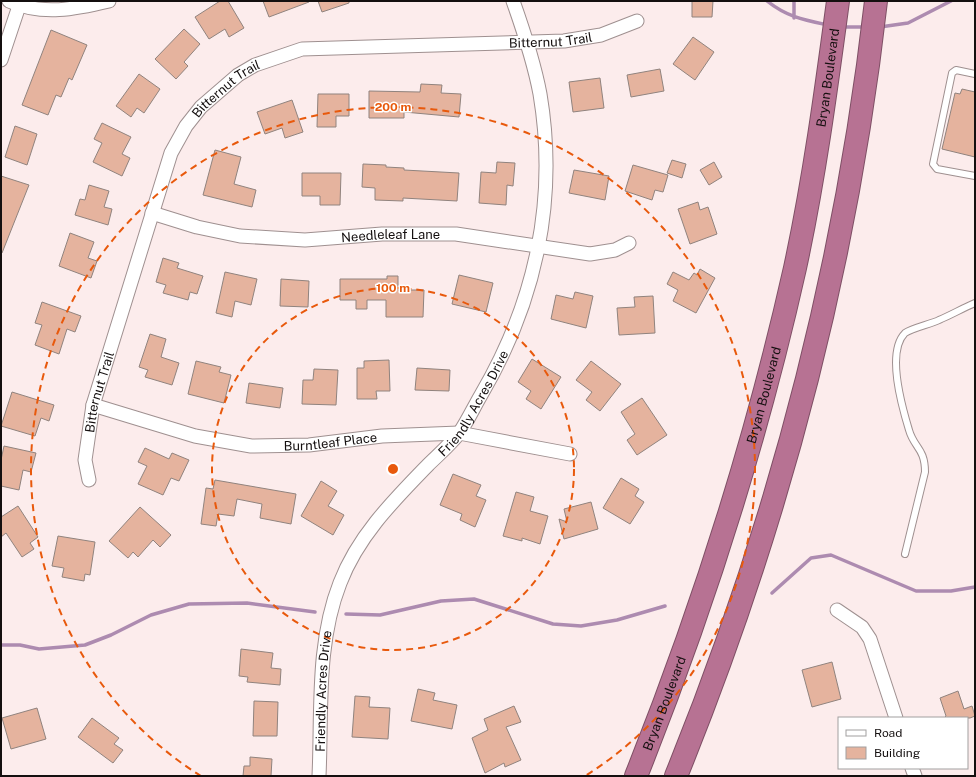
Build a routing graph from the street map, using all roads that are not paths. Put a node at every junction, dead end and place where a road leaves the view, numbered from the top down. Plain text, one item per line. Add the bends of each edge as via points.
1 (110, 1) edge
2 (513, 1) edge
3 (838, 1) edge
4 (876, 1) edge
5 (14, 3) edge
6 (637, 21) dead end
7 (528, 43) junction
8 (1, 60) edge
9 (975, 74) edge
10 (975, 176) edge
11 (152, 213) junction
12 (629, 243) dead end
13 (538, 247) junction
14 (975, 302) edge
15 (93, 405) junction
16 (459, 433) junction
17 (570, 454) dead end
18 (89, 480) dead end
19 (905, 554) dead end
20 (837, 610) dead end
21 (896, 717) edge
22 (321, 776) edge
23 (636, 776) edge
24 (676, 776) edge

1 - 5 street via 78,9 55,10
2 - 7 street, Friendly Acres Drive
3 - 23 highway, Bryan Boulevard via 824,116 807,208 762,404 725,531
4 - 24 highway via 855,154 812,358 787,455 748,581 697,726
5 - 8 street
6 - 7 street, Bitternut Trail via 601,35
7 - 11 street, Bitternut Trail via 302,49 255,65 220,90 186,126 171,153
7 - 13 street, Friendly Acres Drive via 540,94 544,133 544,220
9 - 10 lane via 956,70 952,73 933,164 937,169
11 - 13 street, Needleleaf Lane via 197,227 240,236 305,240 382,234 456,234
11 - 15 street, Bitternut Trail
12 - 13 street, Needleleaf Lane via 615,250 590,254
13 - 16 street, Friendly Acres Drive via 524,307 500,362
14 - 19 lane via 906,333 897,346 895,367 909,432 923,453 925,462 925,472
15 - 16 street, Burntleaf Place via 195,436 251,446 309,445 382,436
15 - 18 street, Bitternut Trail via 85,460
16 - 17 street, Burntleaf Place
16 - 22 street, Friendly Acres Drive via 384,511 363,539 340,583 325,637
20 - 21 street via 862,627 870,639

